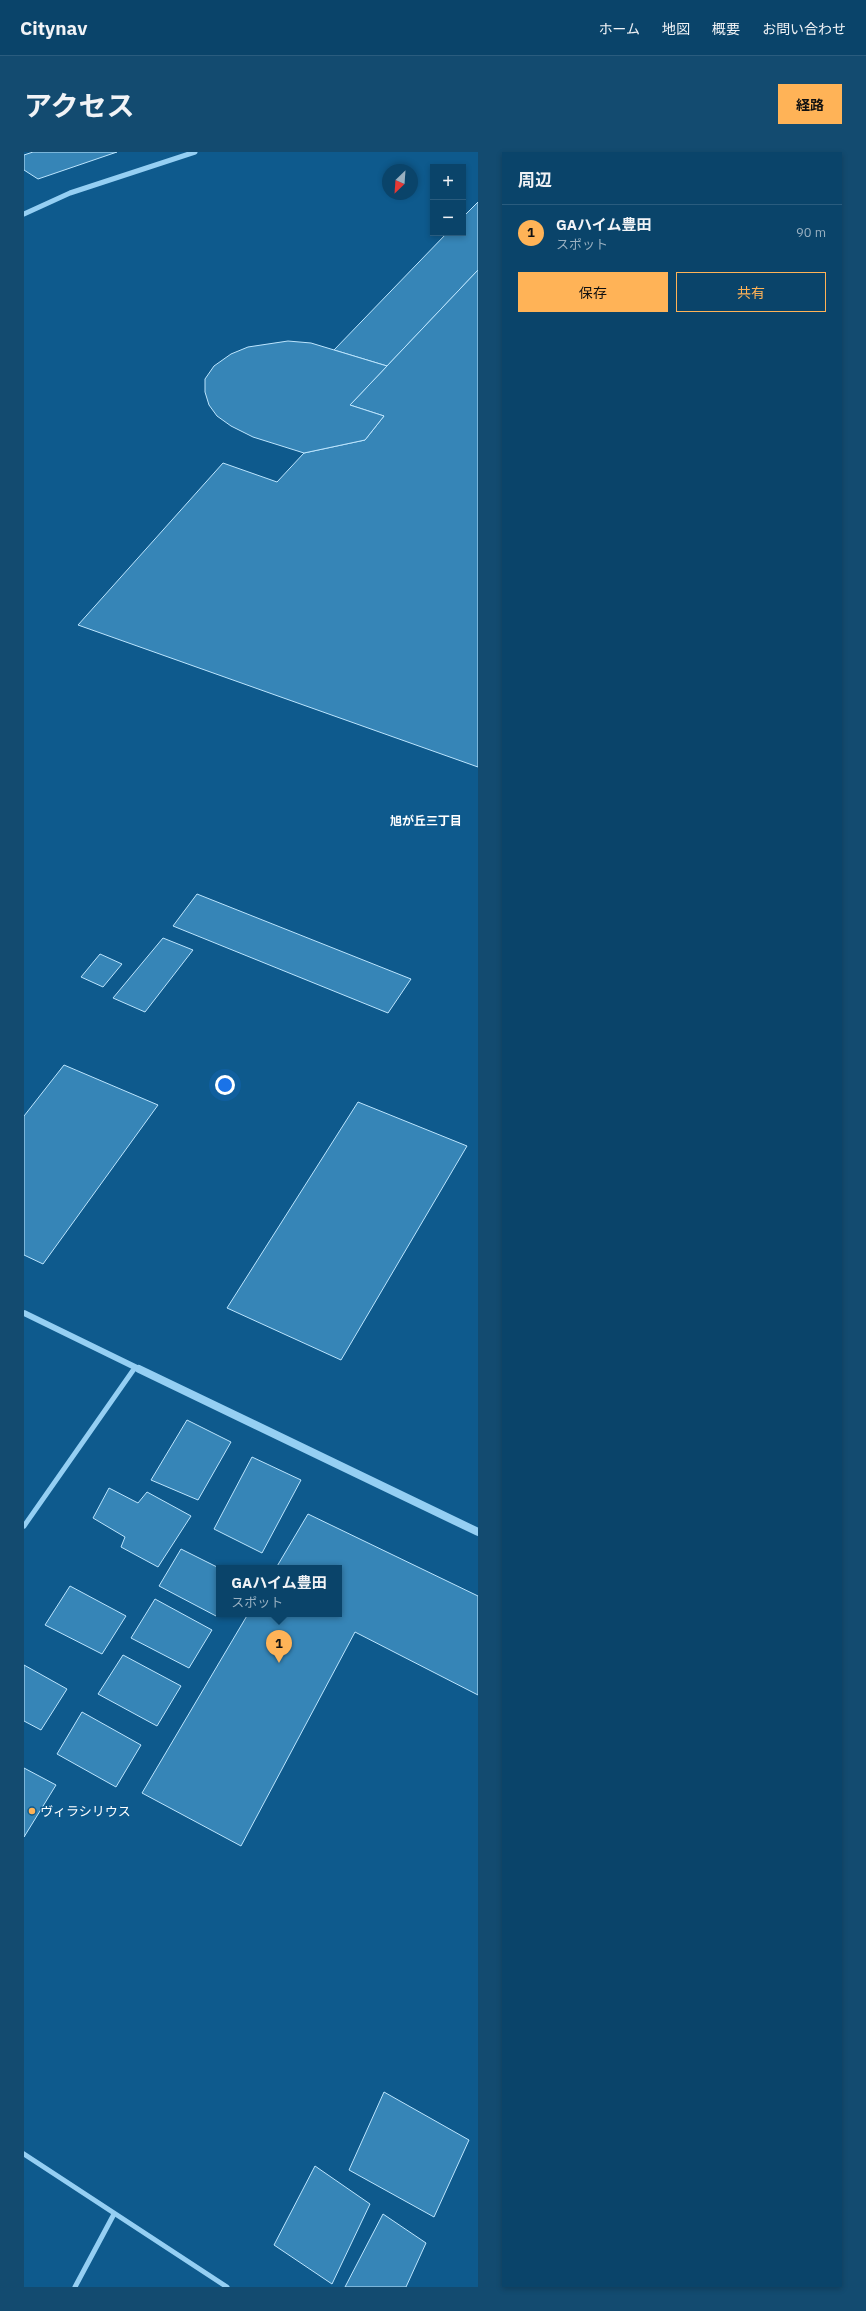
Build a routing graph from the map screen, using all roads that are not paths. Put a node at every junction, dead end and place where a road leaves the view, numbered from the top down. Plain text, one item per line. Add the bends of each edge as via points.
1 (195, 152) edge
2 (24, 214) edge
3 (24, 1313) edge
4 (135, 1366) junction
5 (24, 1526) edge
6 (478, 1532) edge
7 (24, 2154) edge
8 (114, 2214) junction
9 (75, 2287) edge
10 (227, 2287) edge

1 - 2 street via 70,193
3 - 4 street
4 - 5 street
4 - 6 street
7 - 8 street
8 - 9 street
8 - 10 street

